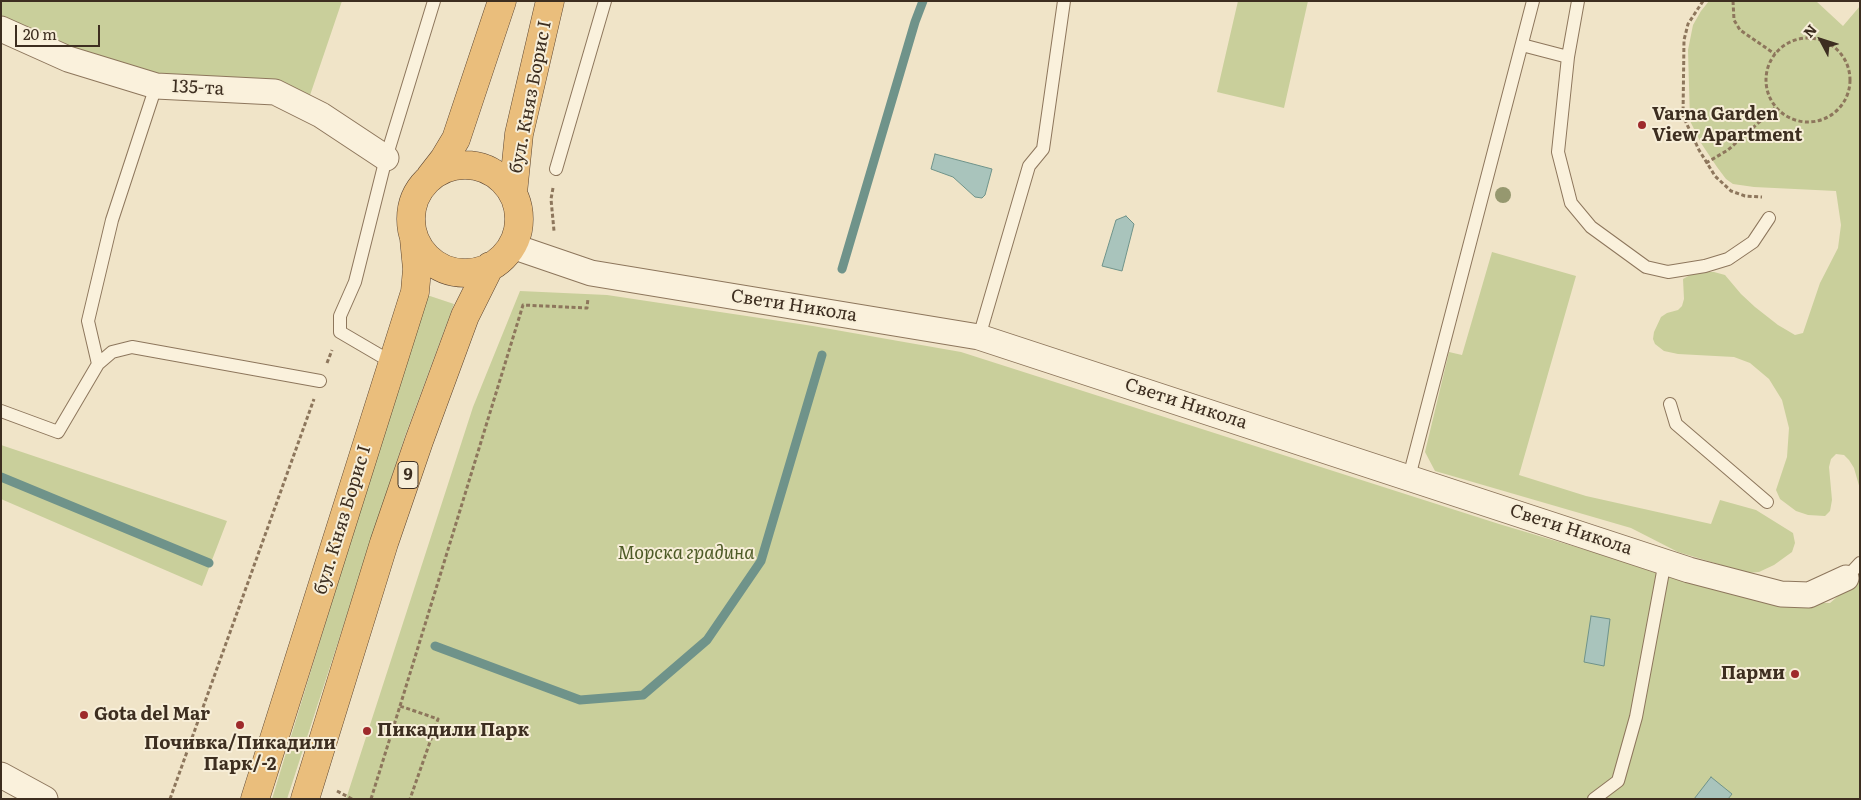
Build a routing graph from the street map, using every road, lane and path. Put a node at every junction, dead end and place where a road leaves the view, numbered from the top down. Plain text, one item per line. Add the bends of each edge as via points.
1 (434, 1) edge
2 (502, 1) edge
3 (550, 1) edge
4 (605, 1) edge
5 (1064, 1) edge
6 (1533, 1) edge
7 (1578, 1) edge
8 (1703, 1) edge
9 (1733, 1) edge
10 (1, 29) edge
11 (1522, 45) junction
12 (1775, 54) junction
13 (1568, 57) junction
14 (156, 86) junction
15 (1775, 108) junction
16 (386, 158) junction
17 (1706, 163) junction
18 (556, 169) joint
19 (430, 178) junction
20 (513, 193) junction
21 (1769, 218) joint
22 (414, 238) junction
23 (555, 238) dead end
24 (512, 246) junction
25 (490, 266) junction
26 (591, 273) junction
27 (340, 332) junction
28 (979, 337) junction
29 (393, 362) junction
30 (98, 364) junction
31 (320, 381) junction
32 (1670, 404) dead end
33 (1, 411) edge
34 (1409, 476) junction
35 (1767, 502) dead end
36 (1665, 562) junction
37 (1853, 570) edge
38 (400, 706) junction
39 (1, 775) edge
40 (45, 799) edge
41 (170, 799) edge
42 (255, 799) edge
43 (305, 799) edge
44 (371, 799) edge
45 (410, 799) edge
46 (1594, 799) edge

1 - 16 lane
2 - 19 highway, 9 via 456,139
3 - 20 highway, бул. Княз Борис I / 9 via 520,134
4 - 18 lane
5 - 28 lane via 1043,149 1029,166
6 - 11 lane
7 - 13 lane
8 - 17 path via 1688,24 1684,40 1683,116
9 - 12 path via 1734,20 1740,30
10 - 14 street, 135-та via 68,59
11 - 13 lane
11 - 34 lane
12 - 15 path via 1766,72 1766,87
12 - 15 path via 1792,41 1819,39 1841,54 1850,78 1843,104 1821,120 1792,120
13 - 21 lane via 1558,152 1571,203 1591,227 1646,267 1668,272 1728,259 1753,242
14 - 16 street, 135-та via 275,92 321,114
14 - 30 lane via 112,220 88,321
15 - 17 path via 1728,150
16 - 27 lane via 355,282 340,316
17 - 21 path via 1731,191 1764,198 1770,205
18 - 23 path via 551,199
19 - 20 highway, 9 via 444,169 475,165 490,170
19 - 22 highway, 9 via 412,205
20 - 24 highway, 9 via 519,210 518,229
22 - 25 highway, 9 via 422,252 446,270 476,272
22 - 29 highway, бул. Княз Борис I / 9 via 415,292
24 - 25 highway, 9
24 - 26 street, Свети Никола
25 - 43 highway, 9 via 465,316 419,441
26 - 28 street, Свети Никола
26 - 38 path via 587,308 523,305
27 - 29 lane
27 - 31 path
28 - 34 street, Свети Никола
29 - 42 highway, бул. Княз Борис I / 9
30 - 31 lane via 112,352 132,346
30 - 33 lane via 58,432
31 - 41 path
32 - 35 lane via 1676,424
34 - 36 street, Свети Никола
36 - 37 street, Свети Никола via 1781,594 1809,596
36 - 46 lane via 1636,717 1618,781
38 - 44 path
38 - 45 path via 438,719
39 - 40 street

